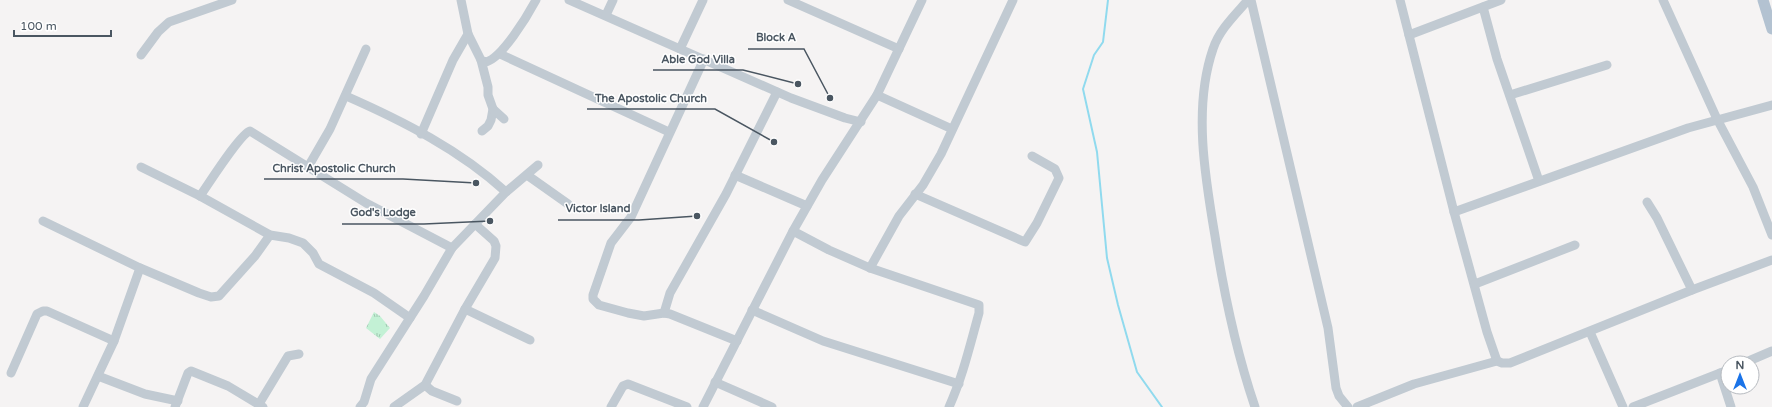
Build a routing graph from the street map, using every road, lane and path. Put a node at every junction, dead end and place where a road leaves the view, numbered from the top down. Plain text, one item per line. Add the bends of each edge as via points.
1 (232, 0) edge
2 (461, 0) edge
3 (536, 0) edge
4 (569, 0) edge
5 (613, 0) edge
6 (703, 0) edge
7 (789, 0) edge
8 (922, 0) edge
9 (1013, 0) edge
10 (1248, 0) edge
11 (1251, 0) edge
12 (1400, 0) edge
13 (1501, 0) edge
14 (1663, 0) edge
15 (1763, 0) edge
16 (1482, 7) junction
17 (606, 15) junction
18 (1772, 29) edge
19 (468, 34) junction
20 (1409, 35) junction
21 (366, 49) dead end
22 (680, 49) junction
23 (899, 50) junction
24 (500, 54) junction
25 (141, 55) dead end
26 (704, 59) junction
27 (481, 60) junction
28 (1607, 65) dead end
29 (777, 92) junction
30 (877, 95) junction
31 (1510, 95) junction
32 (346, 96) junction
33 (1772, 105) edge
34 (493, 109) junction
35 (1718, 118) junction
36 (504, 119) dead end
37 (861, 122) junction
38 (952, 129) junction
39 (482, 130) dead end
40 (669, 132) junction
41 (421, 134) junction
42 (1032, 156) dead end
43 (538, 165) dead end
44 (141, 167) dead end
45 (308, 167) junction
46 (527, 175) junction
47 (736, 175) junction
48 (1539, 181) junction
49 (506, 192) junction
50 (915, 194) junction
51 (200, 196) junction
52 (1647, 202) dead end
53 (568, 204) dead end
54 (807, 206) junction
55 (1454, 212) junction
56 (43, 221) dead end
57 (474, 224) junction
58 (793, 231) junction
59 (270, 235) junction
60 (1772, 235) edge
61 (1575, 245) dead end
62 (452, 248) junction
63 (1772, 260) edge
64 (140, 268) junction
65 (870, 268) junction
66 (1475, 284) junction
67 (1692, 290) junction
68 (465, 309) junction
69 (752, 310) junction
70 (664, 313) junction
71 (410, 318) junction
72 (1590, 332) junction
73 (530, 340) dead end
74 (114, 341) junction
75 (737, 341) junction
76 (1772, 351) edge
77 (299, 354) dead end
78 (1760, 356) edge
79 (1497, 361) junction
80 (11, 372) dead end
81 (1720, 373) edge
82 (98, 376) junction
83 (716, 382) junction
84 (960, 384) junction
85 (426, 385) junction
86 (1729, 395) edge
87 (457, 401) dead end
88 (176, 404) edge
89 (261, 406) edge
90 (768, 406) edge
91 (83, 407) edge
92 (360, 407) edge
93 (394, 407) edge
94 (611, 407) edge
95 (687, 407) edge
96 (703, 407) edge
97 (949, 407) edge
98 (1255, 407) edge
99 (1348, 407) edge
100 (1357, 407) edge
101 (1623, 407) edge
102 (1633, 407) edge
103 (1732, 407) edge

1 - 25 street via 169,22
2 - 19 street
3 - 24 street
4 - 17 street
5 - 17 street
6 - 22 street
7 - 23 street
8 - 23 street
9 - 38 street
10 - 98 street via 1219,35 1213,48 1204,86 1203,121 1205,164 1224,296 1238,355
11 - 99 street via 1328,328 1336,388
12 - 20 street
13 - 16 street
14 - 35 street
15 - 18 main road
16 - 20 street
16 - 31 street
17 - 22 street
19 - 27 street
19 - 41 street via 453,60
20 - 55 street
21 - 32 street
22 - 26 street
23 - 30 street
24 - 27 street via 490,62
24 - 40 street
26 - 29 street
26 - 40 street
27 - 34 street
28 - 31 street
29 - 37 street via 832,114
29 - 47 street
30 - 37 street
30 - 38 street
31 - 48 street
32 - 41 street via 389,115
32 - 45 street
33 - 35 street
34 - 36 street
34 - 39 street via 492,120
35 - 48 street
35 - 60 street via 1753,187
37 - 54 street
38 - 50 street via 930,173
40 - 70 street via 631,217 611,244 593,295 593,299 599,305 628,313 644,316
41 - 49 street via 464,158
42 - 50 street via 1055,169 1059,178 1037,223 1024,242
43 - 46 street
44 - 51 street
45 - 51 street via 252,132 247,132 237,142
45 - 62 street via 366,203
46 - 49 street
46 - 53 street
47 - 54 street
47 - 70 street via 670,293
48 - 55 street
49 - 57 street
50 - 65 street via 899,216
51 - 59 street
52 - 67 street via 1660,223
54 - 58 street
55 - 66 street
56 - 64 street
57 - 62 street
57 - 68 street via 494,241 497,252
58 - 65 street
58 - 69 street
59 - 64 street via 255,256 216,297 199,293
59 - 71 street via 303,243 320,264 374,293
61 - 66 street
62 - 71 street
63 - 67 street
64 - 74 street
65 - 84 street via 979,305
66 - 79 street
67 - 72 street
68 - 73 street
68 - 85 street
69 - 75 street
69 - 84 street via 823,341
70 - 75 street
71 - 92 street via 371,379
72 - 79 street via 1510,364
72 - 101 street
74 - 80 street via 47,311 40,311
74 - 82 street
75 - 83 street
76 - 78 street
77 - 89 street via 288,356
79 - 100 street via 1414,384
81 - 102 street
82 - 88 street
82 - 91 street
83 - 90 street
83 - 96 street
84 - 97 street
85 - 87 street via 432,391
85 - 93 street
86 - 103 street
88 - 89 street via 191,371 228,386
94 - 95 street via 623,386 628,384

